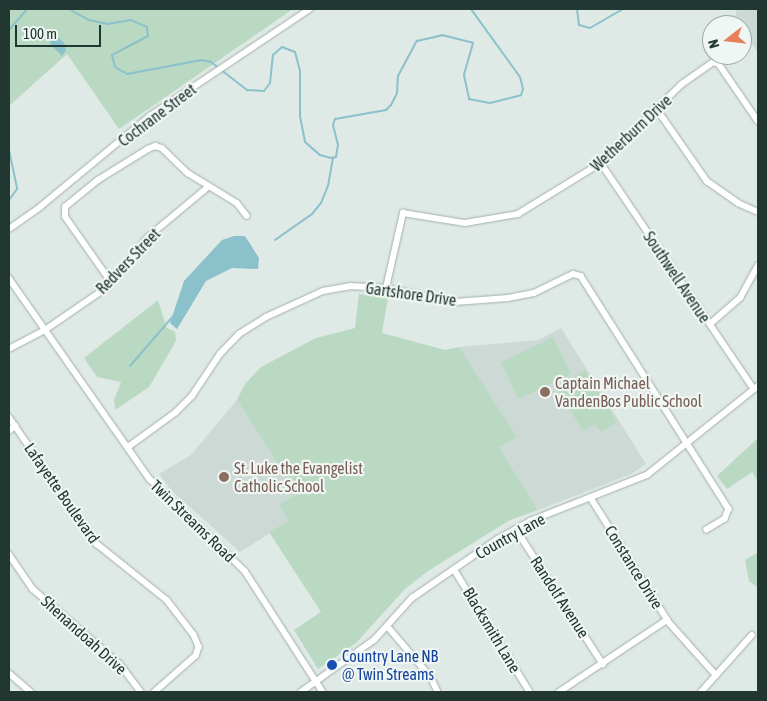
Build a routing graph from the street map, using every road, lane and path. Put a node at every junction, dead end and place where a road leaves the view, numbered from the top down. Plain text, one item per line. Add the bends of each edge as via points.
1 (310, 9) edge
2 (658, 109) junction
3 (758, 121) edge
4 (601, 163) junction
5 (208, 187) junction
6 (758, 212) edge
7 (247, 216) dead end
8 (9, 229) edge
9 (758, 266) edge
10 (9, 278) edge
11 (110, 281) junction
12 (386, 288) junction
13 (710, 324) junction
14 (45, 330) junction
15 (9, 348) edge
16 (756, 388) edge
17 (9, 417) edge
18 (15, 426) junction
19 (9, 430) edge
20 (687, 443) junction
21 (128, 447) junction
22 (591, 499) junction
23 (516, 529) junction
24 (707, 530) dead end
25 (9, 554) edge
26 (454, 569) junction
27 (667, 620) junction
28 (388, 627) junction
29 (752, 635) dead end
30 (603, 664) junction
31 (9, 673) edge
32 (716, 675) junction
33 (316, 682) junction
34 (31, 692) edge
35 (140, 692) edge
36 (155, 692) edge
37 (301, 692) edge
38 (323, 692) edge
39 (438, 692) edge
40 (530, 692) edge
41 (559, 692) edge
42 (701, 692) edge

1 - 8 street, Cochrane Street via 150,116
2 - 3 street, Wetherburn Drive via 682,84 714,62
2 - 4 street, Wetherburn Drive
2 - 6 street via 707,180 738,203
4 - 12 street, Wetherburn Drive via 518,214 464,224 402,214
4 - 13 street, Southwell Avenue
5 - 7 street via 238,203
5 - 11 street, Redvers Street via 148,237
5 - 11 street via 162,148 155,146 98,180 65,206 65,217
9 - 13 street via 740,298
10 - 14 street, Twin Streams Road
11 - 14 street, Redvers Street via 106,288
12 - 20 street, Gartshore Drive via 455,302 534,293 572,274 581,276
12 - 21 street, Gartshore Drive via 350,286 323,291 266,317 239,334 220,354 192,396 174,413
13 - 16 street, Southwell Avenue
14 - 15 street, Redvers Street
14 - 21 street, Twin Streams Road
16 - 20 street, Country Lane
17 - 18 street, Lafayette Boulevard
18 - 19 street
18 - 36 street, Lafayette Boulevard via 97,544 167,600 194,635 199,647 196,656
20 - 22 street, Country Lane via 647,475
20 - 24 street, Gartshore Drive via 729,509 725,519
21 - 33 street, Twin Streams Road via 164,496 245,571
22 - 23 street, Country Lane
22 - 27 street, Constance Drive
23 - 26 street, Country Lane
23 - 30 street, Randolf Avenue
25 - 35 street, Shenandoah Drive via 33,589 120,664
26 - 28 street, Country Lane via 412,598
26 - 40 street, Blacksmith Lane
27 - 30 street, Constance Drive
27 - 32 street
28 - 33 street, Country Lane
28 - 39 street via 431,677
29 - 32 street
30 - 41 street
31 - 34 street
32 - 42 street
33 - 37 street, Country Lane
33 - 38 street, Twin Streams Road

